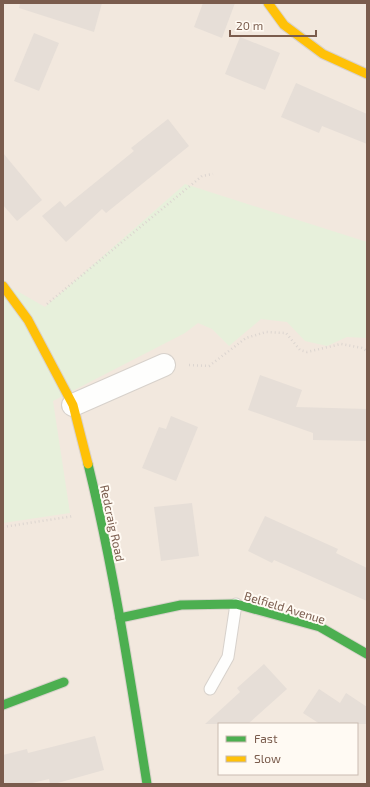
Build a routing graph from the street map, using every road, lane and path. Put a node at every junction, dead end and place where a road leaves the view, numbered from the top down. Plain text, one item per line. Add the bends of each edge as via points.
1 (268, 3) edge
2 (367, 74) edge
3 (213, 174) dead end
4 (3, 286) edge
5 (28, 320) junction
6 (367, 351) edge
7 (164, 365) joint
8 (72, 405) junction
9 (100, 512) junction
10 (3, 527) edge
11 (236, 604) junction
12 (120, 618) junction
13 (367, 654) edge
14 (64, 682) dead end
15 (210, 688) dead end
16 (3, 705) edge
17 (148, 784) edge

1 - 2 street via 284,25 323,54
3 - 5 path via 202,176
4 - 5 street, Redcraig Road
5 - 8 street, Redcraig Road
6 - 7 path via 341,344 307,352 300,350 286,333 266,332 246,338 209,366
7 - 8 street
8 - 9 street, Redcraig Road
9 - 10 path
9 - 12 street, Redcraig Road
11 - 12 street, Belfield Avenue via 181,605
11 - 13 street, Belfield Avenue via 320,627
11 - 15 lane via 228,657
12 - 17 street, Redcraig Road
14 - 16 street

